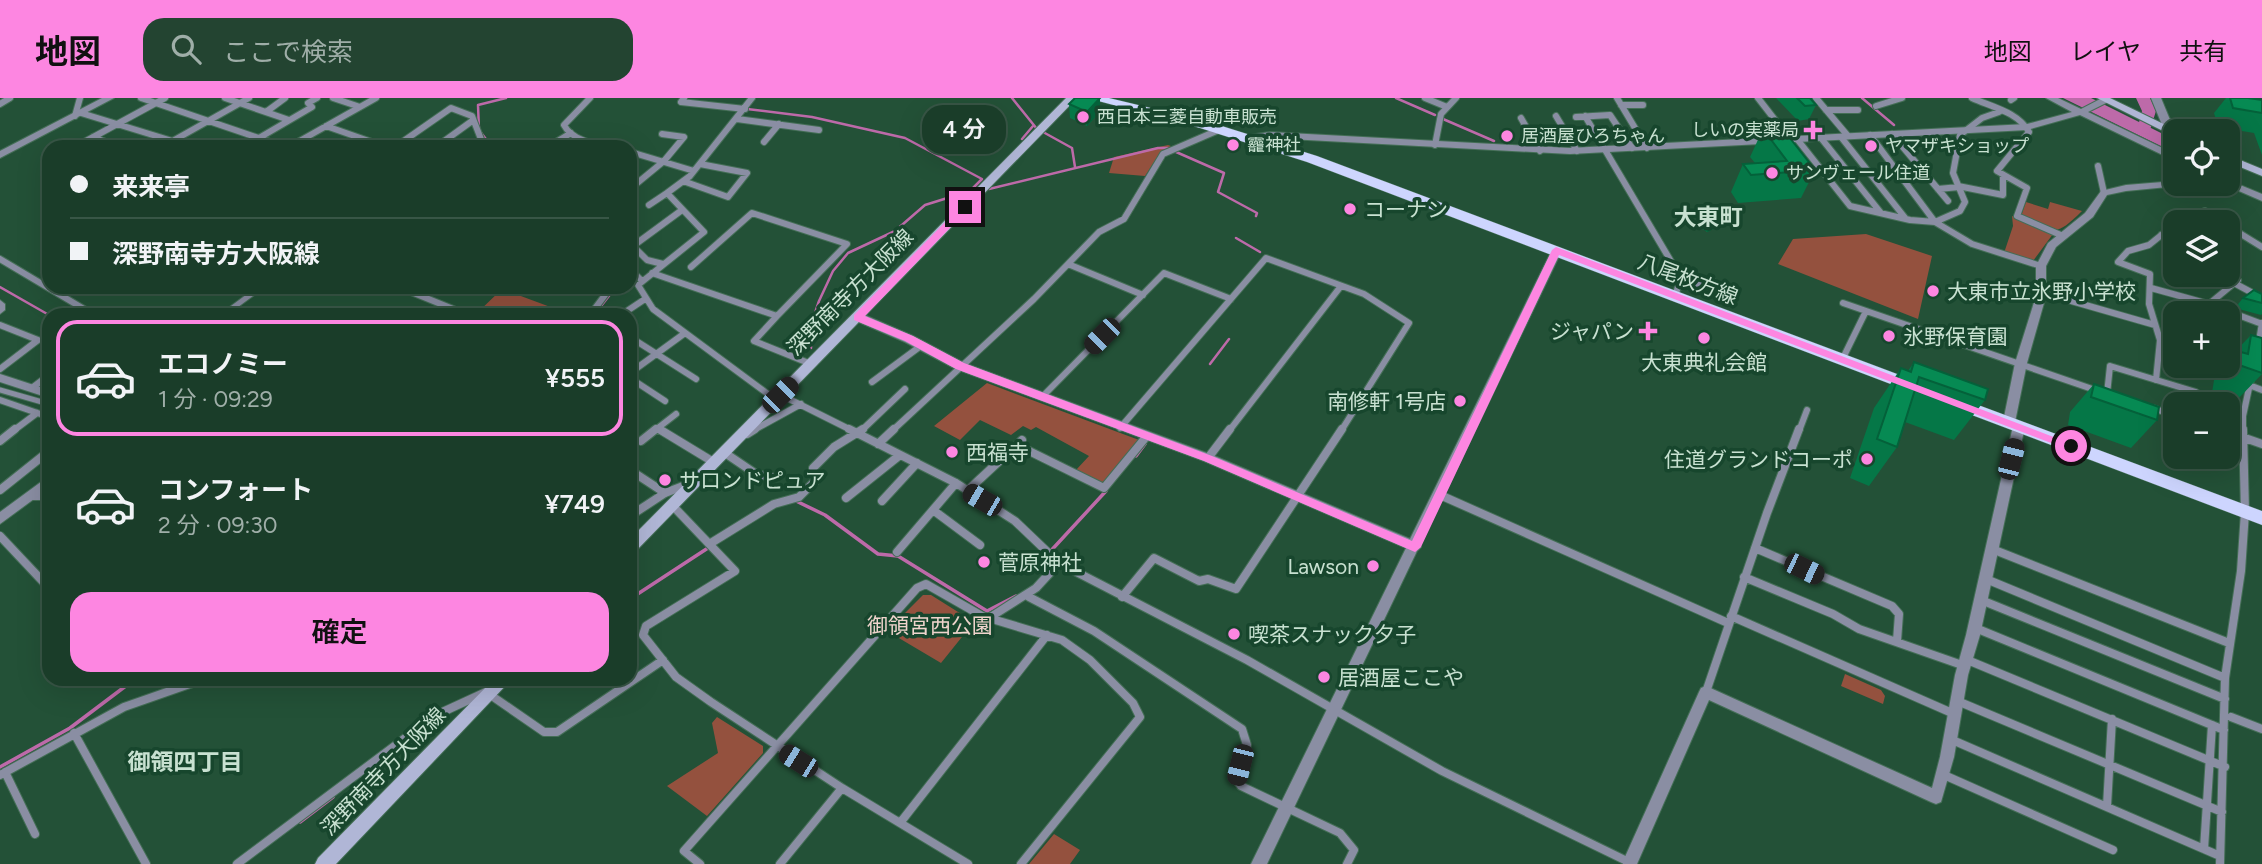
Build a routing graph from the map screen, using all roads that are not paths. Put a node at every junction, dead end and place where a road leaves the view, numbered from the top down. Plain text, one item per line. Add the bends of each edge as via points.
1 (10, 98) edge
2 (80, 98) edge
3 (109, 98) edge
4 (141, 98) edge
5 (165, 98) edge
6 (225, 98) edge
7 (249, 98) edge
8 (285, 98) edge
9 (317, 98) edge
10 (333, 98) edge
11 (376, 98) edge
12 (590, 98) edge
13 (684, 98) edge
14 (709, 98) edge
15 (752, 98) edge
16 (1072, 98) edge
17 (1093, 98) edge
18 (1425, 98) edge
19 (1455, 98) edge
20 (1618, 98) edge
21 (1758, 98) edge
22 (1816, 98) edge
23 (1902, 98) edge
24 (1972, 98) edge
25 (2051, 98) edge
26 (2157, 98) edge
27 (2103, 99) edge
28 (240, 103) junction
29 (0, 104) edge
30 (154, 104) junction
31 (704, 105) junction
32 (1621, 105) junction
33 (1643, 105) dead end
34 (1876, 106) dead end
35 (360, 107) junction
36 (1447, 107) junction
37 (745, 108) junction
38 (1826, 110) junction
39 (1858, 110) dead end
40 (266, 112) junction
41 (1999, 112) junction
42 (2083, 112) junction
43 (78, 114) junction
44 (1556, 116) dead end
45 (1584, 116) junction
46 (1576, 117) dead end
47 (1521, 118) dead end
48 (2165, 119) edge
49 (289, 120) junction
50 (737, 120) junction
51 (472, 121) junction
52 (118, 122) junction
53 (206, 122) junction
54 (779, 124) junction
55 (326, 126) junction
56 (2163, 126) edge
57 (2027, 127) junction
58 (1221, 129) junction
59 (819, 130) dead end
60 (1551, 130) dead end
61 (1963, 131) junction
62 (1529, 132) junction
63 (571, 133) junction
64 (663, 134) dead end
65 (1892, 134) junction
66 (1870, 135) junction
67 (1845, 136) junction
68 (93, 137) junction
69 (259, 138) junction
70 (1249, 138) junction
71 (1821, 138) junction
72 (1794, 139) junction
73 (88, 140) edge
74 (100, 140) edge
75 (170, 140) edge
76 (175, 140) edge
77 (265, 140) edge
78 (300, 140) edge
79 (366, 140) edge
80 (405, 140) edge
81 (446, 140) edge
82 (479, 140) edge
83 (560, 140) edge
84 (584, 140) edge
85 (764, 142) dead end
86 (1435, 145) junction
87 (1632, 148) junction
88 (1647, 148) junction
89 (1605, 149) junction
90 (1540, 151) junction
91 (1577, 151) junction
92 (2163, 152) edge
93 (0, 155) edge
94 (637, 155) edge
95 (664, 161) junction
96 (2240, 163) edge
97 (700, 164) junction
98 (2098, 166) dead end
99 (694, 171) junction
100 (2262, 173) edge
101 (2003, 175) junction
102 (683, 181) junction
103 (637, 182) edge
104 (2163, 185) edge
105 (1959, 186) junction
106 (2240, 188) edge
107 (1938, 189) junction
108 (667, 193) junction
109 (2104, 193) junction
110 (2262, 198) edge
111 (1948, 201) dead end
112 (649, 205) dead end
113 (682, 210) junction
114 (1881, 214) junction
115 (1907, 220) junction
116 (1935, 222) junction
117 (2240, 233) edge
118 (2161, 235) edge
119 (2063, 236) junction
120 (637, 243) edge
121 (2262, 247) edge
122 (637, 250) edge
123 (1556, 250) junction
124 (0, 259) edge
125 (663, 264) junction
126 (1068, 264) junction
127 (2040, 266) junction
128 (691, 267) dead end
129 (652, 273) junction
130 (637, 276) edge
131 (641, 280) junction
132 (1713, 282) dead end
133 (42, 284) edge
134 (1341, 286) junction
135 (2240, 286) edge
136 (2229, 287) edge
137 (2151, 288) junction
138 (1680, 290) junction
139 (2040, 292) junction
140 (59, 294) edge
141 (252, 294) edge
142 (417, 294) edge
143 (1143, 295) junction
144 (645, 299) junction
145 (1231, 299) junction
146 (2262, 299) edge
147 (2198, 301) edge
148 (2213, 301) edge
149 (1843, 303) dead end
150 (0, 304) edge
151 (82, 308) edge
152 (232, 308) edge
153 (451, 308) edge
154 (632, 308) edge
155 (0, 310) edge
156 (1866, 311) junction
157 (778, 316) junction
158 (2240, 316) edge
159 (858, 317) junction
160 (2262, 324) edge
161 (0, 325) edge
162 (2155, 325) junction
163 (685, 333) junction
164 (2261, 339) edge
165 (637, 341) edge
166 (922, 345) junction
167 (657, 353) junction
168 (1842, 360) junction
169 (2255, 360) edge
170 (2021, 363) junction
171 (811, 364) junction
172 (960, 366) junction
173 (637, 368) edge
174 (0, 369) edge
175 (2252, 372) edge
176 (0, 378) edge
177 (696, 379) dead end
178 (42, 380) edge
179 (2156, 380) junction
180 (637, 383) edge
181 (872, 383) dead end
182 (2249, 385) junction
183 (32, 388) junction
184 (905, 389) dead end
185 (0, 390) edge
186 (2262, 390) edge
187 (42, 392) edge
188 (2196, 392) dead end
189 (2106, 394) junction
190 (778, 397) junction
191 (1042, 397) junction
192 (2119, 398) edge
193 (0, 400) edge
194 (665, 401) dead end
195 (42, 402) edge
196 (801, 404) junction
197 (2143, 405) edge
198 (1807, 410) dead end
199 (2163, 411) edge
200 (37, 413) junction
201 (676, 414) dead end
202 (42, 415) edge
203 (2014, 424) junction
204 (1120, 428) junction
205 (658, 429) junction
206 (858, 434) junction
207 (1146, 437) junction
208 (2242, 437) junction
209 (740, 438) junction
210 (0, 441) edge
211 (641, 442) dead end
212 (877, 444) junction
213 (2262, 444) edge
214 (900, 455) junction
215 (42, 457) edge
216 (720, 458) junction
217 (1208, 458) junction
218 (917, 463) junction
219 (637, 475) edge
220 (771, 477) dead end
221 (956, 482) junction
222 (42, 487) edge
223 (0, 490) edge
224 (967, 491) junction
225 (1440, 495) junction
226 (30, 496) junction
227 (42, 496) edge
228 (1300, 496) junction
229 (846, 498) dead end
230 (668, 499) junction
231 (882, 501) dead end
232 (933, 510) junction
233 (2245, 512) junction
234 (637, 513) edge
235 (2262, 518) edge
236 (0, 519) edge
237 (0, 536) edge
238 (637, 539) edge
239 (711, 543) junction
240 (980, 545) dead end
241 (1415, 547) junction
242 (1755, 548) junction
243 (1991, 549) junction
244 (897, 552) dead end
245 (1059, 563) junction
246 (1744, 577) junction
247 (1986, 579) junction
248 (42, 581) edge
249 (1029, 597) junction
250 (1122, 597) junction
251 (1981, 600) junction
252 (988, 618) junction
253 (1729, 619) junction
254 (1973, 627) junction
255 (1047, 635) junction
256 (1897, 641) junction
257 (2229, 643) junction
258 (663, 660) junction
259 (1963, 662) junction
260 (637, 678) edge
261 (2225, 678) junction
262 (184, 686) edge
263 (625, 686) edge
264 (496, 687) edge
265 (1706, 692) junction
266 (2225, 699) junction
267 (1954, 707) junction
268 (1333, 709) junction
269 (2231, 717) dead end
270 (2112, 719) junction
271 (2212, 725) junction
272 (2262, 729) edge
273 (2224, 730) junction
274 (74, 733) junction
275 (1950, 739) junction
276 (777, 747) junction
277 (2210, 760) junction
278 (2109, 765) junction
279 (2225, 766) junction
280 (3, 773) edge
281 (1944, 775) junction
282 (842, 788) junction
283 (2206, 805) junction
284 (2106, 806) junction
285 (1286, 810) junction
286 (2222, 812) junction
287 (900, 823) junction
288 (35, 834) dead end
289 (2204, 849) junction
290 (2113, 850) dead end
291 (2221, 862) edge
292 (1631, 863) edge
293 (146, 864) edge
294 (237, 864) edge
295 (324, 864) edge
296 (700, 864) edge
297 (780, 864) edge
298 (968, 864) edge
299 (1021, 864) edge
300 (1259, 864) edge
301 (1347, 864) edge

1 - 29 street
2 - 43 street
3 - 43 street
4 - 30 street
5 - 30 street
6 - 28 street
7 - 28 street
8 - 40 street
9 - 49 street
10 - 35 street
11 - 35 street
12 - 63 street via 564,125
13 - 31 street via 681,102
14 - 31 street
15 - 37 street
16 - 159 main road, 深野南寺方大阪線
17 - 58 main road, 八尾枚方線
18 - 36 street
19 - 36 street
20 - 32 street
21 - 72 street
22 - 38 street
23 - 34 street
24 - 41 street
25 - 42 street
26 - 48 street
27 - 42 street
27 - 56 main road
28 - 40 street
28 - 53 street
30 - 52 street
30 - 53 street
31 - 37 street
32 - 33 street
32 - 88 street
35 - 55 street
36 - 86 street via 1441,114
37 - 50 street
38 - 39 street
38 - 67 street
40 - 49 street
41 - 57 street via 2016,116
41 - 61 street
42 - 57 street
42 - 92 street
43 - 52 street
43 - 93 street
44 - 91 street
45 - 46 street
45 - 87 street via 1610,115
45 - 89 street
47 - 62 street
49 - 69 street
50 - 54 street
50 - 97 street
51 - 80 street via 472,116 451,108
51 - 81 street
51 - 82 street
52 - 68 street
52 - 75 street
53 - 69 street
53 - 76 street
54 - 59 street
54 - 85 street
55 - 78 street
55 - 79 street
57 - 61 street
57 - 101 street via 2029,132 1997,171
58 - 70 main road, 八尾枚方線
58 - 126 street via 1163,154 1124,219 1099,232
60 - 62 street
61 - 65 street
61 - 105 street via 1953,173
62 - 90 street
63 - 83 street
63 - 84 street
64 - 95 street via 684,137
65 - 66 street
65 - 107 street
66 - 67 street
66 - 116 street
67 - 71 street
67 - 115 street
68 - 73 street
68 - 74 street
69 - 77 street
70 - 86 street via 1270,135
70 - 123 main road, 八尾枚方線
71 - 72 street
71 - 114 street
72 - 88 street
72 - 114 street via 1850,206
86 - 90 street
87 - 88 street
87 - 89 street
89 - 91 street
89 - 138 street via 1644,211
90 - 91 street
94 - 95 street
95 - 99 street
95 - 103 street
96 - 100 main road
97 - 99 street
97 - 102 street via 747,173 728,197
98 - 109 street
99 - 102 street
101 - 105 street via 2003,195
101 - 119 street via 2027,188 2017,216
102 - 108 street
104 - 109 street
105 - 107 street
105 - 116 street via 1965,202 1960,211
106 - 110 street
107 - 111 street
108 - 112 street
108 - 113 street
109 - 119 street via 2089,215
113 - 120 street
113 - 125 street via 704,232
114 - 115 street
115 - 116 street
116 - 127 street via 1958,239
117 - 121 street
118 - 137 street via 2149,245 2127,251 2118,262 2150,274
119 - 127 street
122 - 125 street via 647,260
123 - 138 main road, 八尾枚方線
123 - 225 street
124 - 133 street
125 - 129 street
126 - 143 street
126 - 172 street
127 - 139 street
128 - 157 street via 752,213 848,244
129 - 131 street
129 - 157 street
130 - 131 street
131 - 144 street via 638,285
132 - 138 street
134 - 145 street via 1266,258
134 - 217 street
134 - 228 street via 1364,294 1409,323
135 - 146 street
136 - 148 street
137 - 147 street
137 - 162 street via 2149,304
138 - 168 main road, 八尾枚方線
139 - 162 street
139 - 170 street
140 - 151 street
141 - 152 street
142 - 153 street
143 - 145 street via 1164,273
143 - 191 street
144 - 154 street
144 - 163 street
145 - 204 street
149 - 156 street
150 - 155 street
156 - 168 street
156 - 170 street
157 - 171 street via 754,341
158 - 160 street
159 - 166 street
159 - 171 main road, 深野南寺方大阪線
160 - 164 street
161 - 174 street via 38,340
162 - 179 street via 2160,340
163 - 167 street
163 - 190 street
164 - 169 street
165 - 167 street
166 - 172 street
166 - 181 street
167 - 173 street
167 - 177 street
168 - 203 main road, 八尾枚方線
170 - 189 street
170 - 203 street
171 - 190 main road, 深野南寺方大阪線
172 - 191 street
172 - 212 street
175 - 182 street
176 - 183 street
178 - 183 street
179 - 188 street
179 - 189 street via 2110,366
180 - 194 street
182 - 186 street
182 - 208 street
183 - 187 street
184 - 206 street
185 - 195 street
189 - 192 street
190 - 196 street
190 - 209 main road, 深野南寺方大阪線
191 - 204 street
193 - 200 street
196 - 206 street
196 - 209 street
197 - 199 street
198 - 242 street
200 - 202 street
200 - 210 street
201 - 205 street
203 - 233 main road, 八尾枚方線
203 - 243 street
204 - 207 street
205 - 211 street
205 - 216 street
206 - 212 street
206 - 239 street via 822,458 813,468 816,480 799,497 774,503
207 - 217 street
207 - 224 street via 1104,488 1019,442
208 - 213 street
208 - 233 street
209 - 216 main road, 深野南寺方大阪線
212 - 214 street
214 - 218 street
214 - 229 street
215 - 223 street
216 - 220 street
216 - 230 main road, 深野南寺方大阪線
217 - 228 street
218 - 221 street
218 - 231 street
219 - 230 street
221 - 224 street
221 - 232 street
222 - 226 street
224 - 245 street via 1015,520
225 - 241 street
225 - 253 street
226 - 227 street
226 - 236 street
228 - 241 street
228 - 250 street via 1236,589 1208,579 1199,581 1154,558
230 - 234 street
230 - 238 main road, 深野南寺方大阪線
230 - 239 street
232 - 240 street
232 - 244 street
233 - 235 main road, 八尾枚方線
233 - 257 street
237 - 248 street
239 - 258 street via 735,571 646,626 643,635
241 - 268 street
242 - 246 street
242 - 256 street via 1892,606 1899,614
243 - 247 street
243 - 257 street
245 - 249 street
245 - 250 street
246 - 253 street
246 - 256 street via 1859,629
247 - 251 street
247 - 261 street
249 - 252 street
249 - 285 street via 1094,631 1242,729 1247,745 1236,779 1249,792
250 - 268 street
251 - 254 street
251 - 266 street
252 - 255 street
252 - 276 street via 926,584 917,588
253 - 265 street
253 - 267 street
254 - 259 street
254 - 271 street
255 - 287 street
255 - 299 street via 1090,660 1133,703 1140,717
256 - 259 street
257 - 261 street
258 - 260 street
258 - 276 street via 676,677
259 - 267 street
259 - 270 street
261 - 266 street
262 - 274 street via 124,707
263 - 264 street via 557,732 544,732
264 - 294 street via 436,715
264 - 295 main road, 深野南寺方大阪線
265 - 281 street via 1936,797
265 - 292 street
266 - 273 street
267 - 275 street
267 - 278 street
268 - 285 street
268 - 292 street via 1442,771
269 - 272 street
270 - 277 street
270 - 278 street
271 - 273 street
271 - 277 street
273 - 279 street
274 - 280 street
274 - 293 street
275 - 281 street
275 - 284 street
276 - 282 street
276 - 296 street via 684,851
277 - 279 street
277 - 283 street
278 - 283 street
278 - 284 street
279 - 286 street
280 - 288 street
281 - 290 street
282 - 287 street
282 - 297 street
283 - 286 street
283 - 289 street
284 - 289 street
285 - 300 street
285 - 301 street via 1340,833 1354,850
286 - 291 street
287 - 298 street
289 - 291 street

